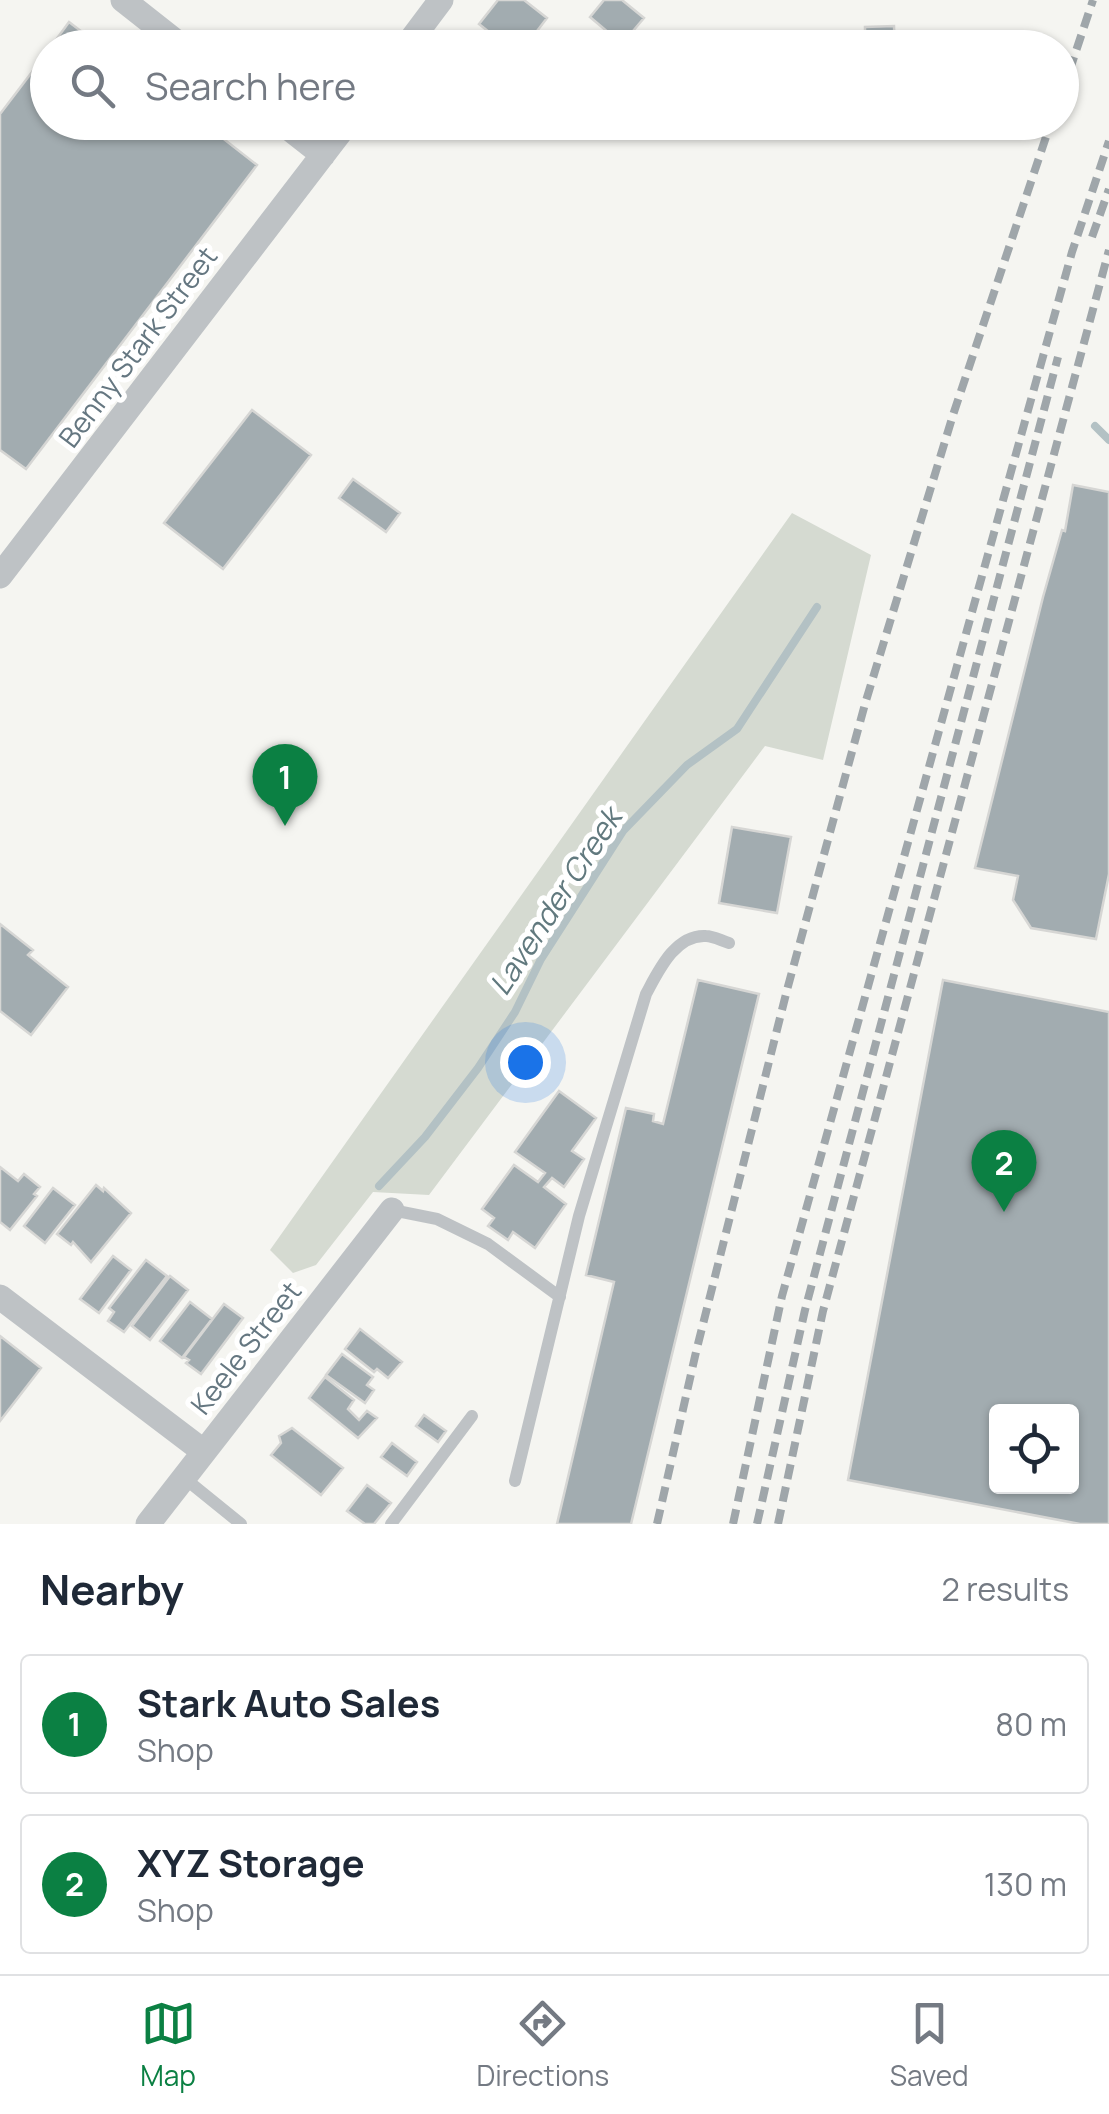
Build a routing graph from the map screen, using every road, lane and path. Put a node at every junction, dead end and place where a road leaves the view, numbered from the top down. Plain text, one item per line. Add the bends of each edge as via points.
1 (123, 0) edge
2 (441, 0) edge
3 (161, 30) edge
4 (418, 30) edge
5 (304, 140) edge
6 (335, 140) edge
7 (324, 155) junction
8 (0, 576) edge
9 (729, 944) dead end
10 (392, 1210) joint
11 (0, 1297) edge
12 (560, 1297) junction
13 (472, 1416) dead end
14 (202, 1451) junction
15 (183, 1477) junction
16 (514, 1482) dead end
17 (148, 1524) edge
18 (241, 1524) edge
19 (391, 1524) edge

1 - 3 street
2 - 4 street
5 - 7 street
6 - 7 street, Benny Stark Street
7 - 8 street, Benny Stark Street
9 - 12 lane via 704,936 683,942 646,994
10 - 12 lane via 438,1219 488,1244
10 - 14 street, Keele Street
11 - 14 street
12 - 16 lane
13 - 19 lane
14 - 15 street, Keele Street
15 - 17 street, Keele Street
15 - 18 lane

